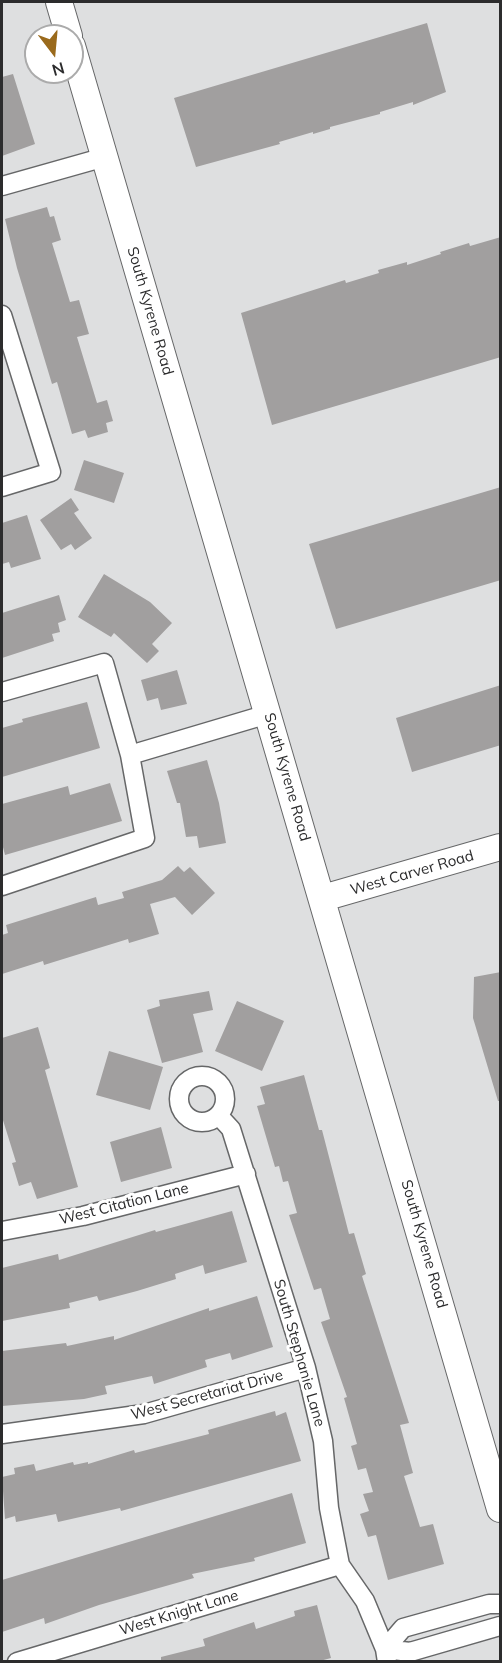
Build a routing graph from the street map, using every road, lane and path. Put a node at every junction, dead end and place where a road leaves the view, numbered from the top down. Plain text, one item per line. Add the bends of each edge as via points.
1 (59, 2) edge
2 (65, 24) edge
3 (83, 84) edge
4 (105, 157) junction
5 (2, 186) edge
6 (2, 315) edge
7 (2, 486) edge
8 (2, 692) edge
9 (268, 714) junction
10 (130, 755) junction
11 (501, 847) edge
12 (2, 885) edge
13 (323, 898) junction
14 (219, 1116) dead end
15 (246, 1174) junction
16 (2, 1231) edge
17 (306, 1368) junction
18 (2, 1434) edge
19 (501, 1509) edge
20 (340, 1564) junction
21 (501, 1604) edge
22 (501, 1626) edge
23 (386, 1655) edge
24 (17, 1662) edge

1 - 2 main road
3 - 4 main road, South Kyrene Road
4 - 5 street
4 - 9 main road, South Kyrene Road
6 - 7 street via 51,472
8 - 10 street via 104,663
9 - 10 street
9 - 13 main road, South Kyrene Road
10 - 12 street via 145,837
11 - 13 main road, West Carver Road
13 - 19 main road, South Kyrene Road
14 - 15 street, South Stephanie Lane via 231,1130
15 - 16 street, West Citation Lane via 83,1216
15 - 17 street, South Stephanie Lane
17 - 18 street, West Secretariat Drive via 144,1414
17 - 20 street, South Stephanie Lane via 323,1441 328,1508
20 - 23 street, South Stephanie Lane via 365,1601
20 - 24 street, West Knight Lane
21 - 23 street via 403,1628
22 - 23 street

